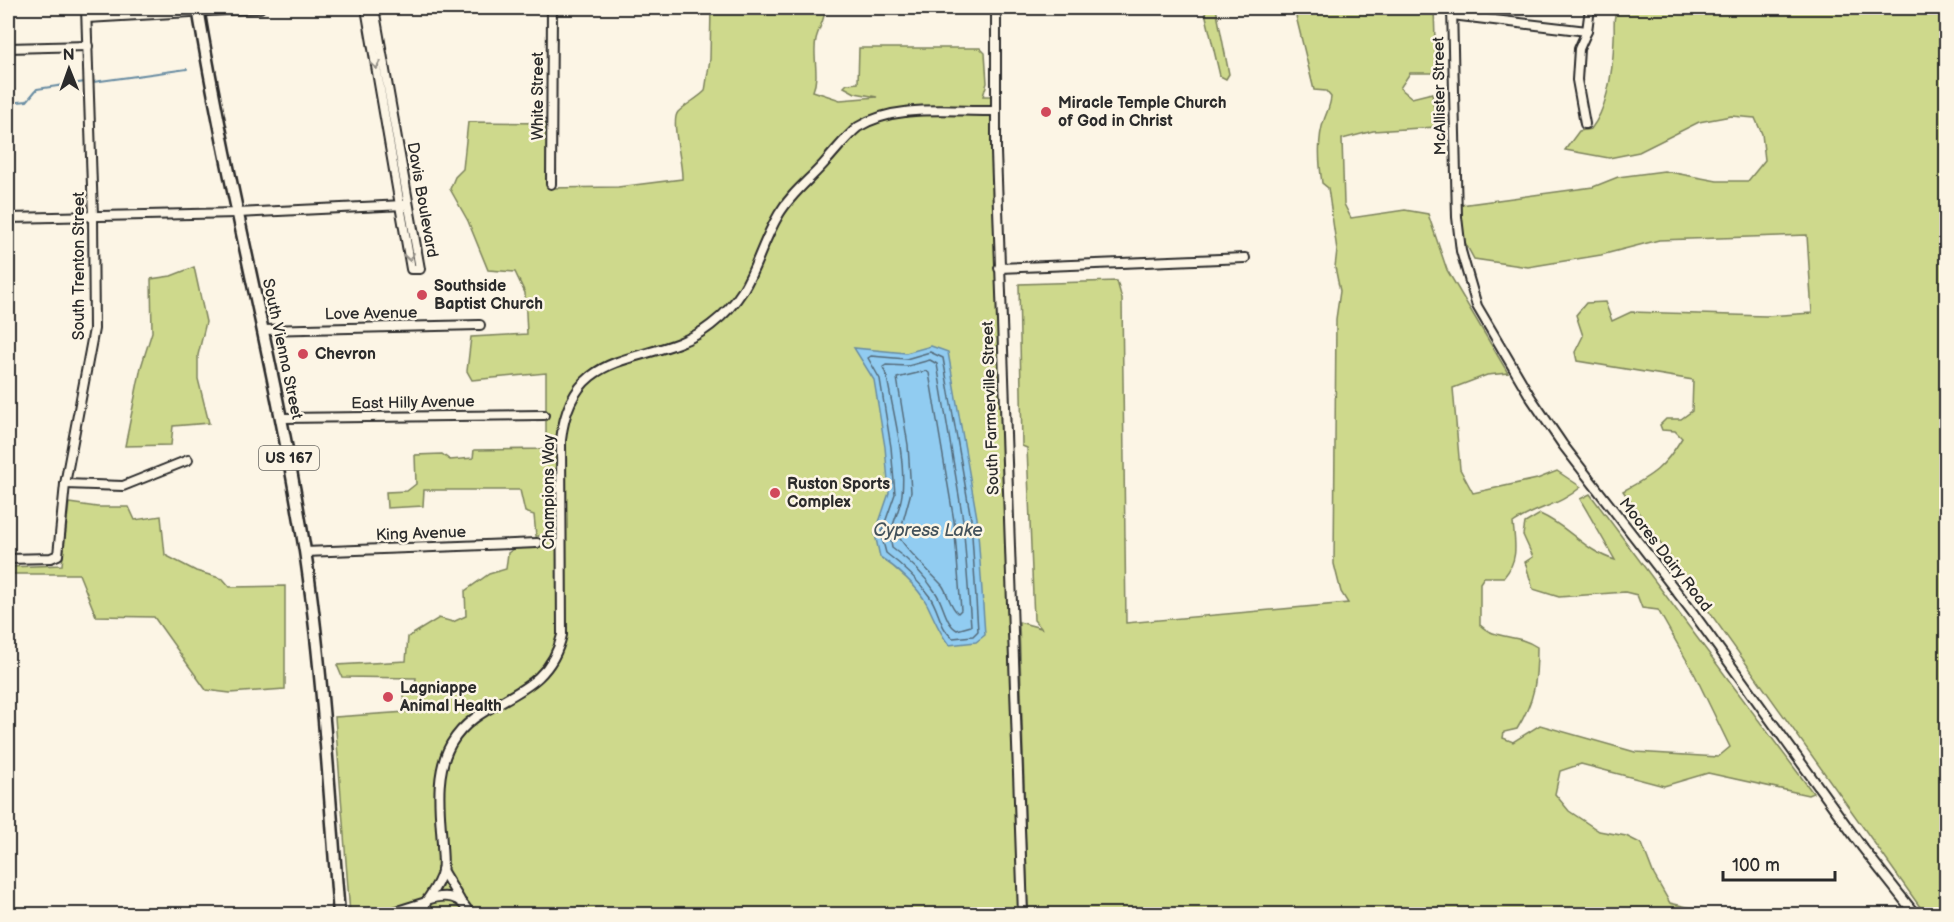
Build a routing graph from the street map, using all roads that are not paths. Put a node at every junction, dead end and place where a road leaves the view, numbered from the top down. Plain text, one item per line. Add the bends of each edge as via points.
1 (86, 8) edge
2 (260, 8) edge
3 (366, 8) edge
4 (374, 8) edge
5 (552, 8) edge
6 (996, 8) edge
7 (1590, 8) edge
8 (198, 9) edge
9 (1452, 11) edge
10 (87, 18) junction
11 (1587, 32) junction
12 (87, 46) junction
13 (8, 48) edge
14 (996, 111) junction
15 (1585, 124) dead end
16 (1455, 183) joint
17 (551, 184) dead end
18 (404, 205) junction
19 (237, 213) junction
20 (93, 216) junction
21 (8, 218) edge
22 (1245, 258) dead end
23 (999, 268) junction
24 (480, 325) dead end
25 (262, 330) junction
26 (544, 415) dead end
27 (282, 418) junction
28 (188, 460) dead end
29 (65, 484) junction
30 (537, 543) dead end
31 (305, 552) junction
32 (8, 559) edge
33 (442, 870) junction
34 (427, 901) junction
35 (461, 902) junction
36 (339, 915) edge
37 (365, 915) edge
38 (422, 915) edge
39 (469, 915) edge
40 (1023, 915) edge
41 (1916, 915) edge

1 - 10 street, South Trenton Street
2 - 8 street
3 -> 18 street, Davis Boulevard
4 - 18 street, Davis Boulevard
5 - 17 street, White Street
6 - 14 street, South Farmerville Street
7 - 11 street
8 - 10 street
8 - 19 highway, South Vienna Street / US 167
9 - 11 street
9 - 16 street, McAllister Street
10 - 12 street, South Trenton Street
11 - 15 street via 1579,49 1577,80
12 - 13 street
12 - 20 street, South Trenton Street
14 - 23 street, South Farmerville Street
14 - 33 street, Champions Way via 895,113 870,119 789,198 750,282 732,307 695,336 614,362 584,382 566,412 561,440 559,650 538,679 476,718 452,743 440,785
16 - 41 street, Moores Dairy Road via 1461,251 1477,306 1531,398
18 -> 18 street, Davis Boulevard via 411,268 416,271 420,269
18 - 19 street
19 - 20 street
19 - 25 highway, South Vienna Street / US 167
20 - 21 street
20 - 29 street, South Trenton Street via 93,338
22 - 23 street
23 - 40 street, South Farmerville Street
24 - 25 street, Love Avenue
25 - 27 highway, South Vienna Street / US 167
26 - 27 street, East Hilly Avenue
27 - 31 highway, South Vienna Street / US 167
28 - 29 street via 117,487
29 - 32 street, South Trenton Street via 55,557
30 - 31 street, King Avenue
31 - 36 highway, South Vienna Street / US 167 via 320,675
33 - 34 street, Champions Way
33 - 35 street, Champions Way
34 - 35 street via 446,896
34 - 37 street via 394,912
34 - 38 street, Champions Way
35 - 39 street, Champions Way

